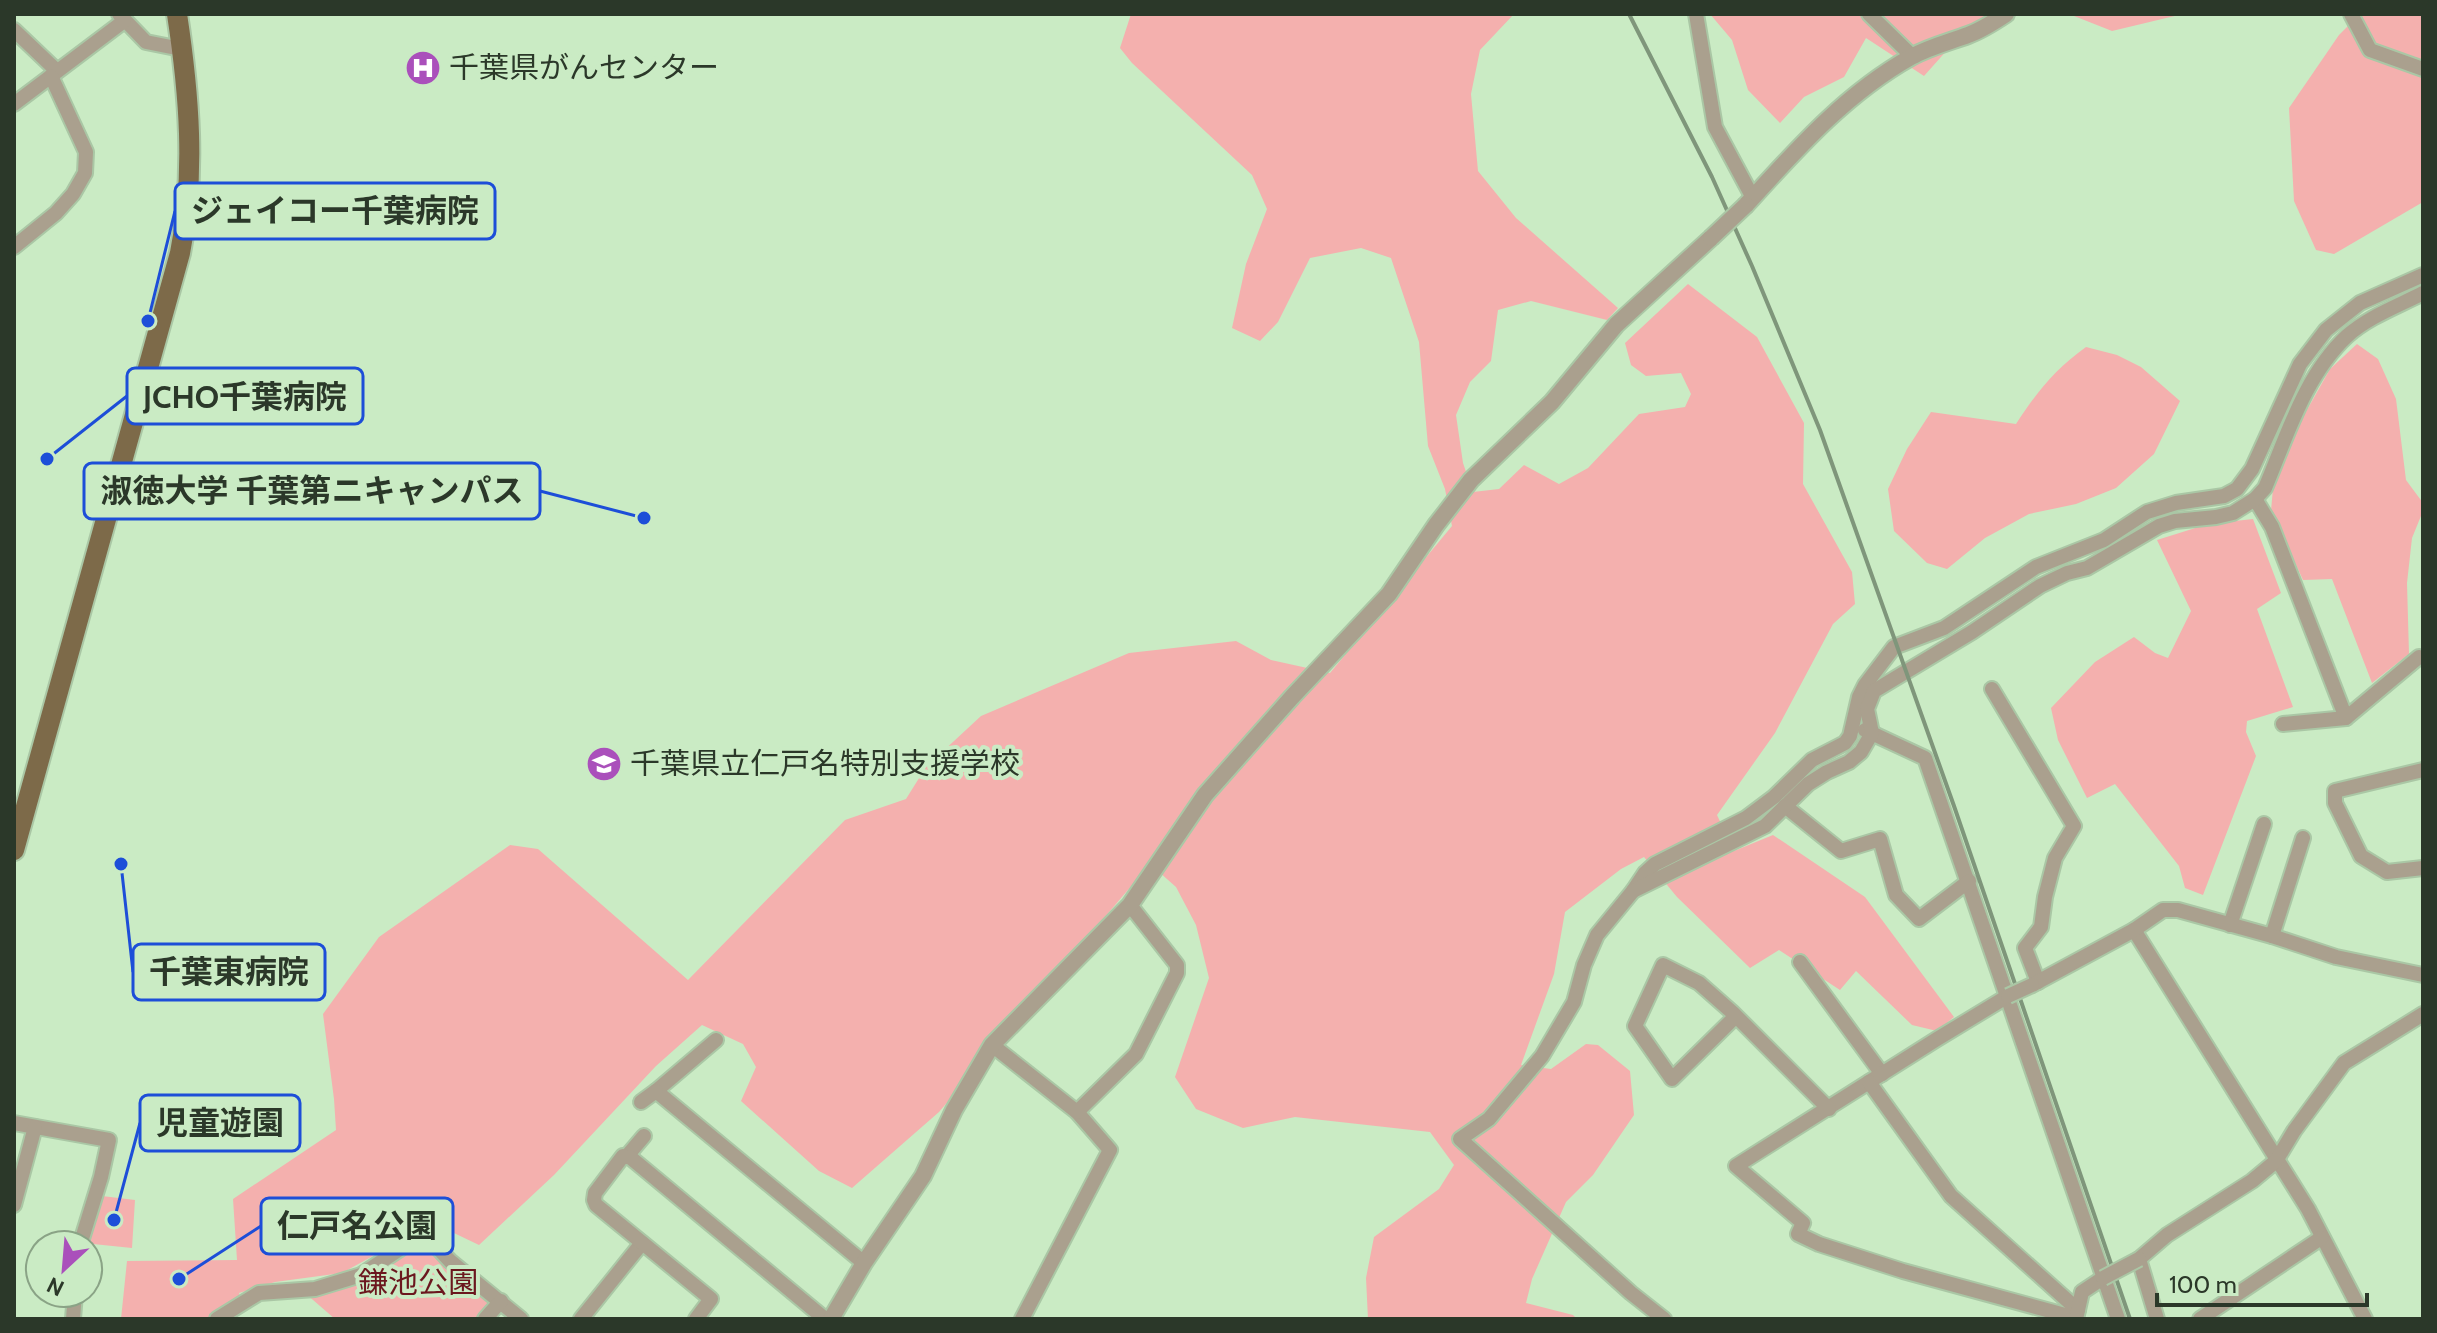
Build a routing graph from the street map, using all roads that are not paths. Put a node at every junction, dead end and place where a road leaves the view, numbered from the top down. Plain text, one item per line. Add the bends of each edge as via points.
1 (177, 14) edge
2 (1696, 14) edge
3 (1869, 14) edge
4 (2006, 14) edge
5 (2351, 14) edge
6 (122, 18) edge
7 (14, 30) edge
8 (181, 49) junction
9 (1912, 56) junction
10 (2423, 69) edge
11 (54, 74) junction
12 (14, 104) edge
13 (1749, 202) junction
14 (14, 247) edge
15 (2423, 275) edge
16 (2423, 293) edge
17 (2255, 499) junction
18 (2422, 662) edge
19 (1992, 689) dead end
20 (2346, 718) junction
21 (1854, 724) junction
22 (2283, 724) dead end
23 (1872, 733) junction
24 (2423, 770) edge
25 (1785, 806) junction
26 (2264, 824) dead end
27 (2303, 838) dead end
28 (14, 850) edge
29 (2423, 868) edge
30 (1969, 881) junction
31 (1633, 891) junction
32 (1130, 905) junction
33 (2230, 925) junction
34 (2134, 930) junction
35 (2272, 936) junction
36 (1800, 962) dead end
37 (2423, 975) edge
38 (2035, 984) junction
39 (2008, 996) junction
40 (1736, 1016) junction
41 (2418, 1016) edge
42 (2423, 1033) edge
43 (716, 1040) dead end
44 (992, 1045) junction
45 (1882, 1074) junction
46 (1869, 1082) junction
47 (656, 1091) junction
48 (641, 1102) dead end
49 (1829, 1109) junction
50 (1077, 1112) junction
51 (14, 1123) edge
52 (35, 1127) junction
53 (644, 1136) dead end
54 (627, 1156) junction
55 (2276, 1161) junction
56 (14, 1205) edge
57 (85, 1229) edge
58 (2321, 1238) junction
59 (642, 1243) junction
60 (2139, 1259) junction
61 (864, 1263) junction
62 (2103, 1278) junction
63 (501, 1301) junction
64 (2077, 1316) edge
65 (217, 1319) edge
66 (485, 1319) edge
67 (521, 1319) edge
68 (581, 1319) edge
69 (696, 1319) edge
70 (825, 1319) edge
71 (831, 1319) edge
72 (1022, 1319) edge
73 (1664, 1319) edge
74 (2118, 1319) edge
75 (2157, 1319) edge
76 (2200, 1319) edge
77 (2365, 1319) edge

1 - 8 main road
2 - 13 street via 1715,127
3 - 9 street
4 - 9 street via 1969,35
5 - 10 street via 2370,50
6 - 8 street via 146,42
6 - 11 street
7 - 11 street
8 - 28 main road via 190,188 180,253
9 - 13 street via 1819,126
11 - 12 street
11 - 14 street via 86,152 85,173 56,213
13 - 32 street, bridge via 1616,325 1552,402 1471,480 1389,594 1205,795
15 - 21 street via 2360,303 2326,330 2300,364 2252,469 2237,489 2147,512 2104,540 2036,567 1944,628 1894,647 1865,685
16 - 17 street via 2368,321 2331,354
17 - 20 street via 2272,527
17 - 23 street via 2233,513 2159,526 2087,568 2040,586 1874,691 1867,709
18 - 20 street
19 - 38 street via 2074,826 2055,858 2041,927 2025,948
20 - 22 street
21 - 23 street
21 - 31 street via 1845,743 1812,760 1774,797 1746,818 1655,864
23 - 25 street via 1861,752 1808,784
23 - 30 street via 1925,758
24 - 29 street via 2335,791 2335,803 2361,856 2387,872
25 - 30 street via 1841,851 1880,839 1896,895 1919,919
25 - 31 street via 1765,826
26 - 33 street
27 - 35 street
30 - 39 street
31 - 73 street via 1597,935 1574,1002 1542,1056 1489,1119 1460,1139
32 - 44 street
32 - 50 street via 1177,965 1177,973 1136,1054
33 - 34 street via 2163,910
33 - 35 street
34 - 38 street
34 - 55 street
35 - 37 street via 2336,957
36 - 45 street
38 - 39 street, bridge
39 - 45 street
39 - 62 street
40 - 40 street via 1672,1079 1635,1026 1663,965 1699,983
40 - 49 street
41 - 42 street
41 - 55 street via 2344,1063
43 - 47 street
44 - 50 street
44 - 61 street via 923,1176
45 - 46 street
46 - 49 street
46 - 64 street via 1951,1196
47 - 48 street
47 - 61 street
49 - 64 street via 1736,1166 1803,1223 1798,1234 1903,1271
50 - 72 street via 1110,1150
51 - 52 street
52 - 56 street
52 - 57 street via 109,1140
53 - 54 street
54 - 59 street via 594,1200
54 - 70 street
55 - 58 street
55 - 60 street
58 - 76 street
58 - 77 street
59 - 68 street
59 - 69 street via 711,1299
60 - 62 street, bridge
60 - 75 street
61 - 71 street
62 - 64 street via 2082,1292
62 - 74 street
63 - 65 street via 422,1231 361,1275 315,1289 259,1293
63 - 66 street
63 - 67 street

